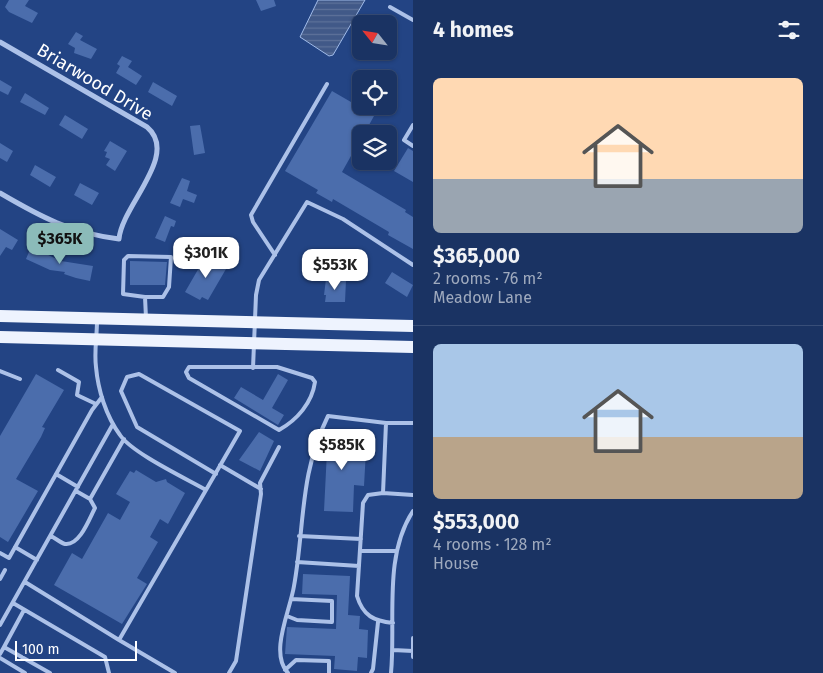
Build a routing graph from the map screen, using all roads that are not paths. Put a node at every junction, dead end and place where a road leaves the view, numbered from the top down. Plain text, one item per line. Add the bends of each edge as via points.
1 (390, 7) dead end
2 (413, 20) edge
3 (0, 42) edge
4 (327, 84) dead end
5 (413, 125) edge
6 (413, 146) edge
7 (0, 194) edge
8 (275, 255) junction
9 (413, 265) edge
10 (145, 297) junction
11 (0, 316) edge
12 (96, 319) junction
13 (146, 320) junction
14 (256, 323) junction
15 (413, 326) edge
16 (0, 337) edge
17 (97, 340) junction
18 (254, 344) junction
19 (413, 347) edge
20 (253, 368) junction
21 (58, 370) dead end
22 (0, 371) edge
23 (20, 379) dead end
24 (102, 397) junction
25 (96, 404) junction
26 (386, 423) junction
27 (413, 423) edge
28 (113, 424) junction
29 (124, 439) junction
30 (279, 446) dead end
31 (220, 465) junction
32 (56, 474) junction
33 (216, 474) junction
34 (77, 489) junction
35 (261, 489) junction
36 (206, 490) junction
37 (383, 493) junction
38 (413, 495) edge
39 (90, 499) junction
40 (413, 512) edge
41 (408, 519) junction
42 (413, 524) edge
43 (51, 536) junction
44 (299, 536) junction
45 (361, 539) junction
46 (15, 547) junction
47 (396, 551) junction
48 (360, 552) junction
49 (0, 553) edge
50 (38, 560) junction
51 (296, 562) junction
52 (359, 566) junction
53 (5, 570) dead end
54 (0, 579) edge
55 (25, 582) junction
56 (291, 599) junction
57 (13, 603) junction
58 (24, 610) junction
59 (287, 616) junction
60 (378, 622) junction
61 (393, 624) junction
62 (0, 625) edge
63 (413, 638) edge
64 (119, 640) junction
65 (4, 647) junction
66 (393, 650) junction
67 (413, 651) edge
68 (0, 654) edge
69 (413, 657) edge
70 (0, 658) edge
71 (286, 672) edge
72 (25, 673) edge
73 (50, 673) edge
74 (108, 673) edge
75 (175, 673) edge
76 (229, 673) edge
77 (329, 673) edge
78 (371, 673) edge
79 (391, 673) edge

1 - 2 lane
3 - 7 street, Briarwood Drive via 143,125 155,136 158,155 119,238 84,233 59,225
4 - 8 lane via 251,215
5 - 6 lane via 404,140
8 - 9 lane via 306,202 310,202 343,219
8 - 14 lane via 259,280
10 - 10 lane via 163,297 169,287 171,257 128,256 124,260 123,294
10 - 13 lane
11 - 12 main road
12 - 13 main road
12 - 17 lane
13 - 14 main road
14 - 15 main road
14 - 18 lane
16 - 17 main road
17 - 18 main road
17 - 24 lane via 96,366
18 - 19 main road
18 - 20 lane
20 - 20 lane via 277,367 305,374 315,382 314,392 304,410 279,430 189,378 186,372 189,367
21 - 25 lane via 79,382 77,394
22 - 23 lane
24 - 25 lane
24 - 28 lane
25 - 32 lane
26 - 27 lane
26 - 37 lane
26 - 44 lane via 328,416 308,473
28 - 29 lane
28 - 34 lane
29 - 36 lane
29 - 39 lane
30 - 35 lane via 260,483
31 - 33 lane
31 - 33 lane via 240,431 139,374 128,378 121,391 137,427
31 - 35 lane
32 - 34 lane
32 - 46 lane
33 - 36 lane
34 - 39 lane
34 - 43 lane
35 - 76 lane via 236,661
36 - 64 lane
37 - 38 lane
37 - 45 lane via 368,495 363,503
39 - 43 lane via 95,508 78,537 65,544
40 - 41 lane
41 - 42 lane
41 - 47 lane
43 - 50 lane
44 - 45 lane
44 - 51 lane
45 - 48 lane
46 - 49 lane via 9,558
46 - 50 lane
47 - 48 lane
47 - 61 lane
48 - 52 lane
50 - 55 lane
51 - 52 lane
51 - 56 lane
52 - 60 lane via 357,596 360,607
53 - 54 lane
55 - 57 lane
55 - 64 lane
56 - 59 lane
56 - 59 lane via 332,601 332,622 297,620
57 - 58 lane
57 - 62 lane
58 - 65 lane
58 - 74 lane via 105,657
59 - 71 lane via 282,626 280,662
60 - 61 lane
60 - 78 lane
61 - 66 lane
63 - 67 lane
64 - 75 lane
65 - 68 lane
65 - 73 lane
66 - 67 lane
66 - 79 lane
67 - 69 lane
70 - 72 lane
71 - 77 lane via 296,660 330,661

